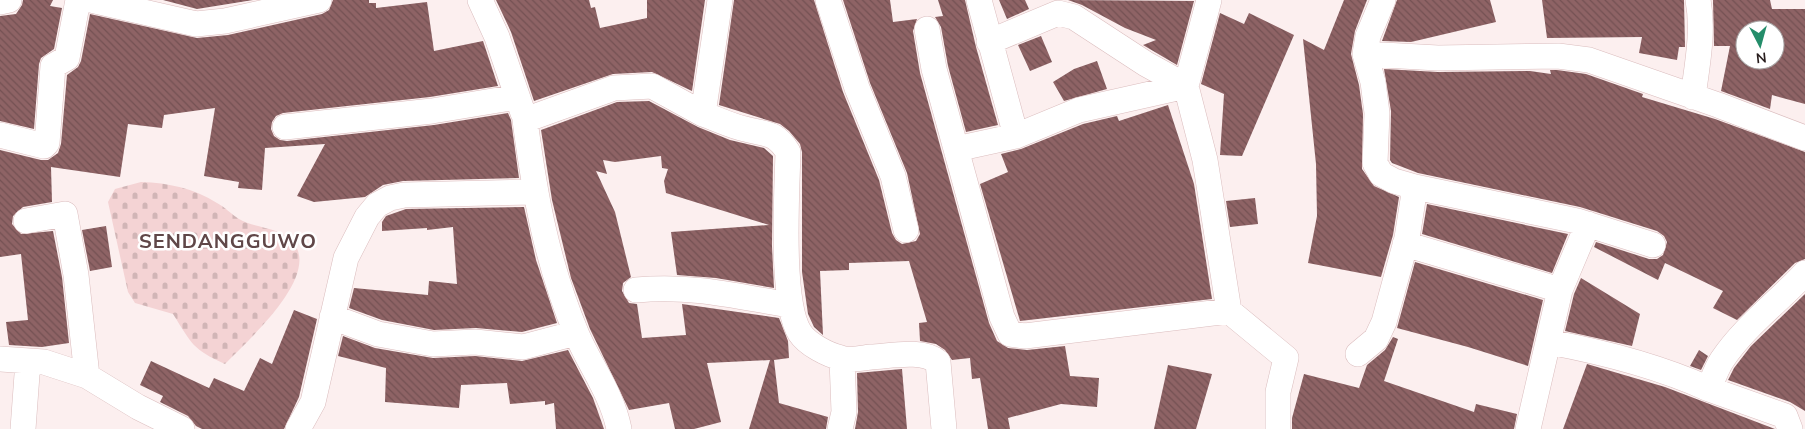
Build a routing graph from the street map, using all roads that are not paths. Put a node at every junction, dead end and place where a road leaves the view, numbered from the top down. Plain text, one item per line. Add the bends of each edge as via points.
1 (9, 0) edge
2 (78, 0) edge
3 (91, 0) edge
4 (319, 0) edge
5 (480, 0) edge
6 (720, 0) edge
7 (828, 0) edge
8 (979, 0) edge
9 (1209, 0) edge
10 (1383, 0) edge
11 (1698, 0) edge
12 (0, 2) edge
13 (927, 29) dead end
14 (989, 42) junction
15 (1365, 54) junction
16 (1186, 86) junction
17 (517, 97) junction
18 (1693, 97) junction
19 (703, 114) junction
20 (525, 120) junction
21 (285, 128) dead end
22 (0, 135) edge
23 (1016, 136) junction
24 (1805, 138) edge
25 (956, 149) junction
26 (1415, 187) junction
27 (534, 192) junction
28 (26, 221) dead end
29 (1588, 224) junction
30 (906, 230) dead end
31 (1405, 244) junction
32 (1652, 245) dead end
33 (1805, 272) edge
34 (636, 290) dead end
35 (1560, 290) junction
36 (790, 305) junction
37 (1229, 311) junction
38 (332, 317) junction
39 (576, 333) junction
40 (1549, 342) junction
41 (1358, 354) dead end
42 (0, 357) edge
43 (842, 359) junction
44 (28, 361) junction
45 (87, 376) junction
46 (1709, 388) junction
47 (22, 429) edge
48 (182, 429) edge
49 (298, 429) edge
50 (619, 429) edge
51 (840, 429) edge
52 (944, 429) edge
53 (1278, 429) edge
54 (1528, 429) edge
55 (1790, 429) edge

1 - 12 street
2 - 22 street via 67,58 53,66 44,146
3 - 4 street via 196,24 225,21
5 - 17 street via 497,37
6 - 19 street
7 - 30 street via 857,88 893,176
8 - 14 street
9 - 16 street
10 - 15 street via 1368,36
11 - 18 street via 1698,53
13 - 25 street via 934,69
14 - 16 street via 1058,13 1074,17
14 - 23 street
15 - 18 street via 1438,58 1558,56 1589,60
15 - 26 street via 1377,113 1375,163 1381,174 1394,182
16 - 23 street via 1079,110
16 - 37 street via 1205,160
17 - 20 street
17 - 21 street via 432,111
18 - 24 street
19 - 20 street via 652,86 614,88
19 - 36 street via 744,129 768,133 782,142 788,152 786,249
20 - 27 street
23 - 25 street
25 - 37 street via 1002,317 1010,334 1025,336
26 - 29 street
26 - 31 street
27 - 38 street via 404,195 377,205 367,216 346,258
27 - 39 street via 549,256
28 - 45 street via 65,214 76,275
29 - 32 street
29 - 35 street
31 - 35 street
31 - 41 street via 1384,322 1376,339
33 - 46 street via 1721,361
34 - 36 street via 706,290
35 - 40 street
36 - 43 street via 800,333 817,347
37 - 53 street via 1286,358 1278,392
38 - 39 street via 378,334 433,344 475,342 523,347
38 - 49 street via 313,402
39 - 50 street via 605,388
40 - 46 street via 1632,361
40 - 54 street
42 - 44 street
43 - 51 street via 844,412
43 - 52 street via 899,355 933,358 938,362
44 - 45 street via 44,362
44 - 47 street
45 - 48 street
46 - 55 street via 1785,416

